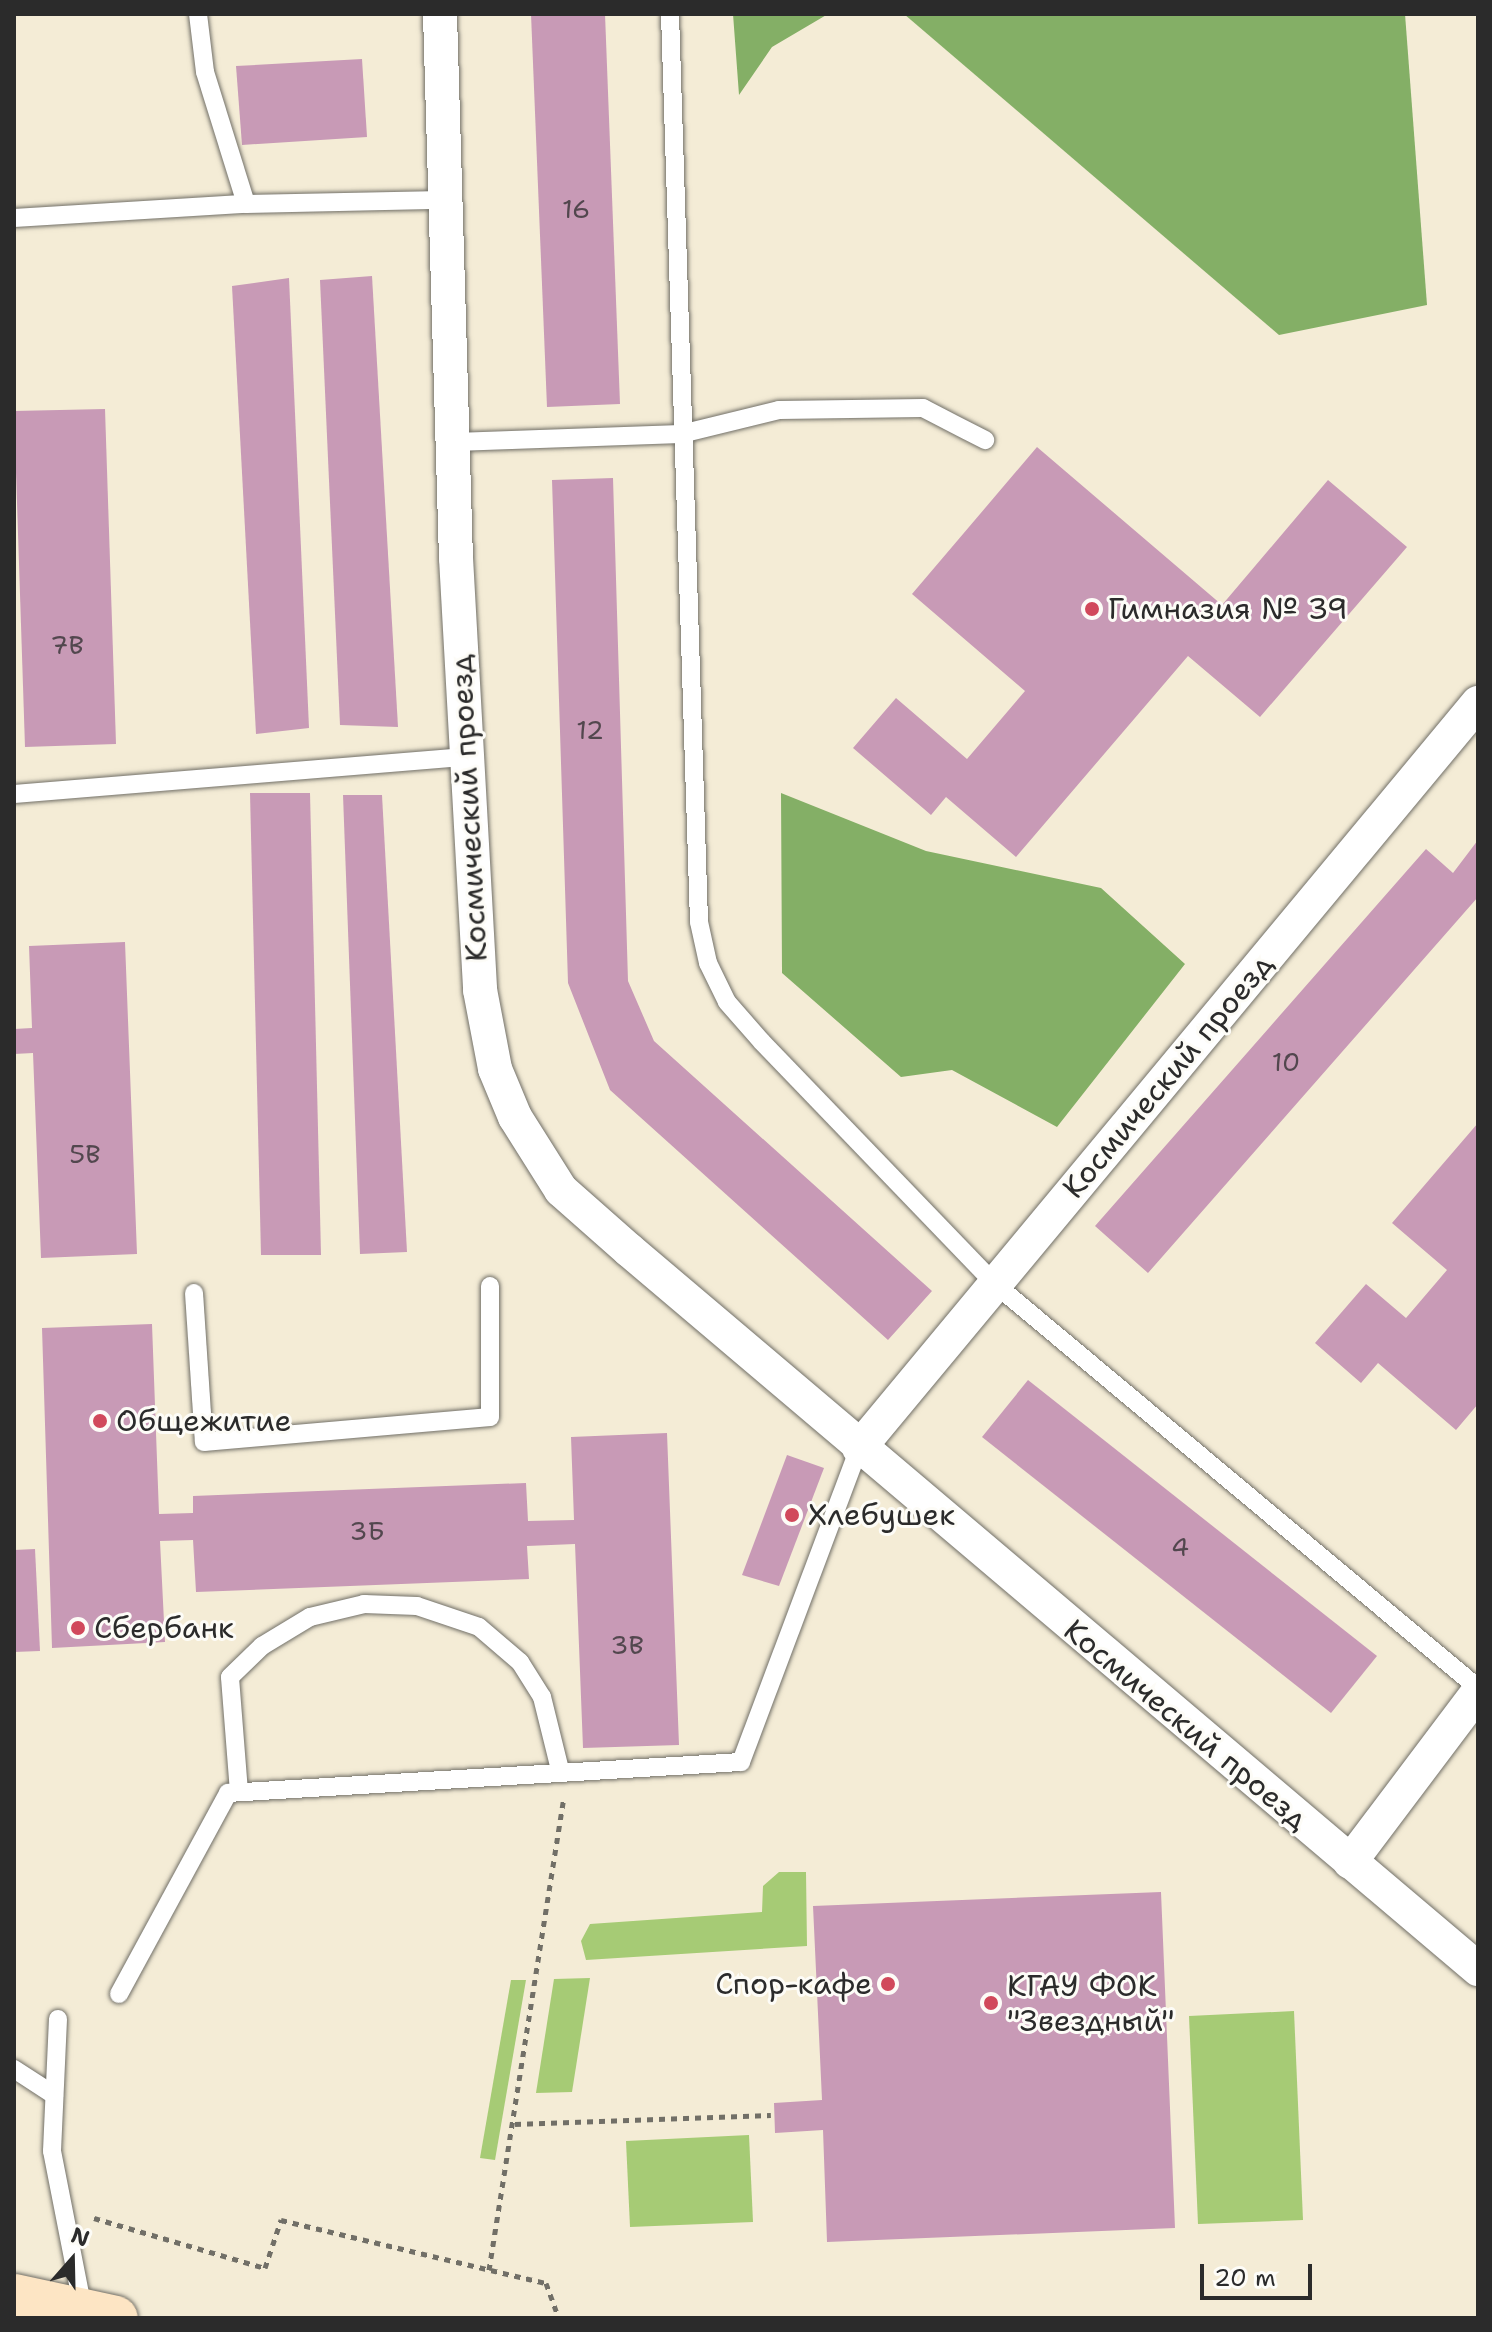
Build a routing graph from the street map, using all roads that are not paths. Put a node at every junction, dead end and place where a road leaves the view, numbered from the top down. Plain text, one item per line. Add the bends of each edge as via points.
1 (198, 14) edge
2 (440, 14) edge
3 (670, 14) edge
4 (443, 200) junction
5 (246, 204) junction
6 (14, 218) edge
7 (681, 434) junction
8 (985, 440) dead end
9 (455, 442) junction
10 (1478, 703) edge
11 (465, 757) junction
12 (14, 794) edge
13 (995, 1284) junction
14 (490, 1286) dead end
15 (194, 1293) dead end
16 (859, 1448) junction
17 (1478, 1690) edge
18 (560, 1770) junction
19 (239, 1792) junction
20 (1350, 1862) junction
21 (1478, 1969) edge
22 (119, 1994) dead end
23 (58, 2019) dead end
24 (14, 2069) edge
25 (54, 2095) junction
26 (14, 2296) edge
27 (99, 2314) edge

1 - 5 lane via 205,72
2 - 4 street, Космический проезд
3 - 7 lane
4 - 5 lane
4 - 9 street, Космический проезд
5 - 6 lane
7 - 8 lane via 779,410 923,408
7 - 9 lane
7 - 13 lane via 699,922 708,963 727,1002 762,1042
9 - 11 street, Космический проезд
10 - 13 street, Космический проезд
11 - 12 lane
11 - 16 street, Космический проезд via 480,990 495,1069 534,1151 561,1190
13 - 16 street, Космический проезд
13 - 17 lane
14 - 15 lane via 490,1417 204,1442
16 - 18 lane via 741,1762
16 - 20 street, Космический проезд
17 - 20 street
18 - 19 lane
18 - 19 lane via 542,1697 520,1662 479,1627 417,1606 364,1604 310,1617 262,1646 230,1677
19 - 22 lane via 228,1793
20 - 21 street, Космический проезд
23 - 25 lane
24 - 25 lane
25 - 27 lane via 52,2151 62,2209
26 - 27 main road

